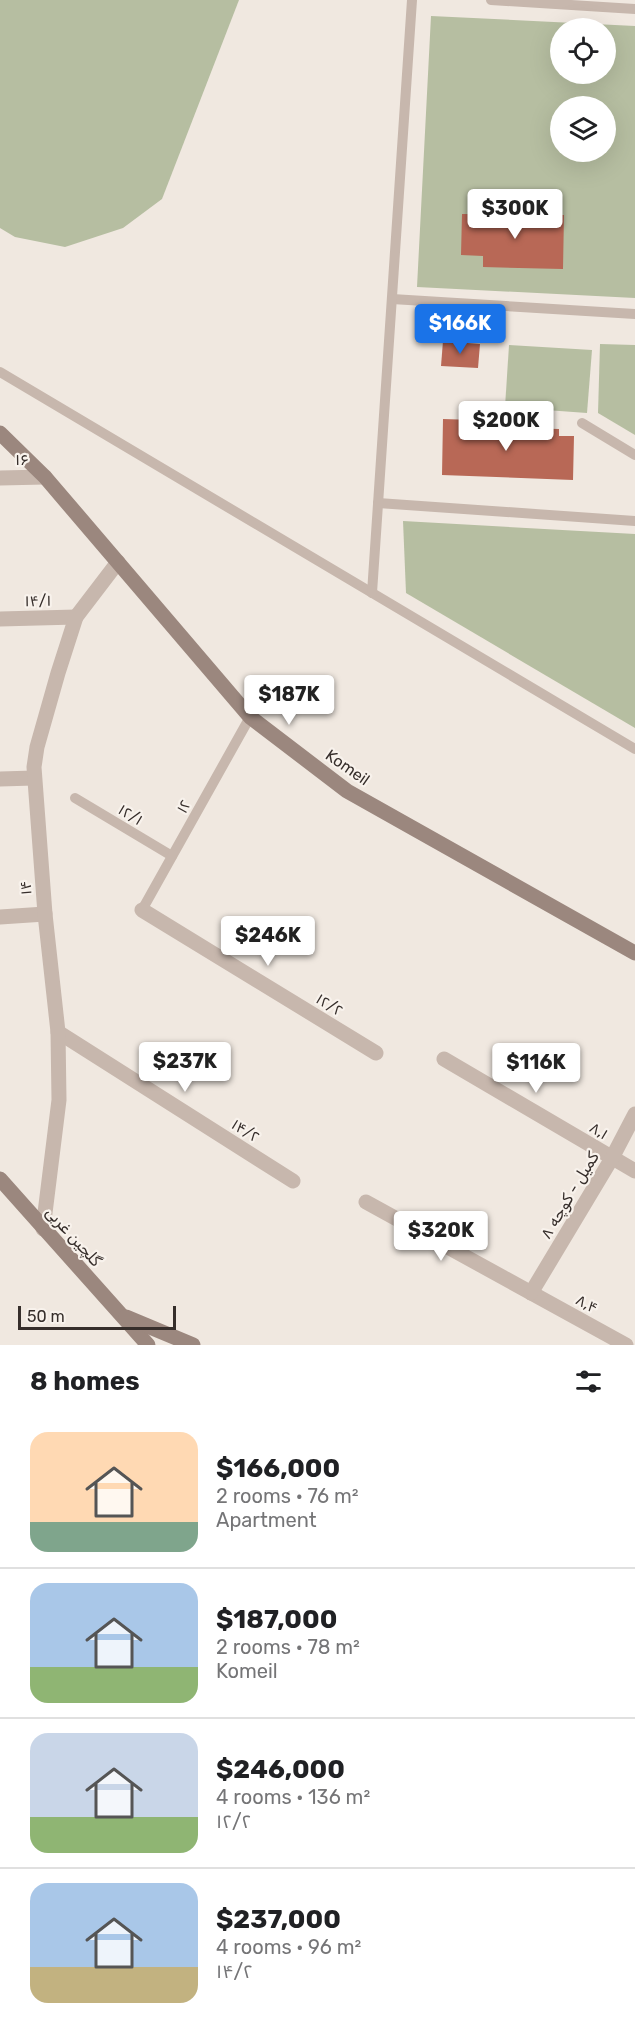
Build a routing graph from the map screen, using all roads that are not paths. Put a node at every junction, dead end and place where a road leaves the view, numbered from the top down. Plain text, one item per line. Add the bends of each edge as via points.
1 (412, 0) edge
2 (491, 0) edge
3 (635, 9) edge
4 (392, 299) junction
5 (635, 314) edge
6 (0, 372) edge
7 (582, 423) dead end
8 (0, 433) edge
9 (635, 455) edge
10 (45, 477) junction
11 (0, 478) edge
12 (378, 503) junction
13 (635, 521) edge
14 (118, 562) junction
15 (372, 593) junction
16 (76, 618) junction
17 (0, 619) edge
18 (250, 717) junction
19 (635, 749) edge
20 (34, 778) junction
21 (0, 779) edge
22 (75, 798) dead end
23 (172, 856) junction
24 (142, 910) joint
25 (45, 914) junction
26 (0, 917) edge
27 (635, 953) edge
28 (58, 1032) junction
29 (376, 1053) dead end
30 (444, 1059) dead end
31 (635, 1114) edge
32 (612, 1158) junction
33 (635, 1172) edge
34 (0, 1179) edge
35 (293, 1181) dead end
36 (366, 1202) dead end
37 (43, 1229) junction
38 (531, 1293) junction
39 (123, 1316) junction
40 (148, 1345) edge
41 (193, 1345) edge
42 (626, 1345) edge

1 - 4 lane
2 - 3 lane
4 - 5 lane
4 - 12 lane
6 - 15 lane
7 - 9 lane
8 - 10 street, Komeil
10 - 11 street, ۱۶
10 - 14 street, Komeil
12 - 13 lane
12 - 15 lane
14 - 16 street, ۱۴
14 - 18 street, Komeil
15 - 19 lane
16 - 17 street, ۱۴/۱
16 - 20 street, ۱۴ via 37,747
18 - 23 lane, ۱۲
18 - 27 street, Komeil via 347,791
20 - 21 street
20 - 25 street, ۱۴
22 - 23 lane, ۱۲/۱
23 - 24 lane, ۱۲
24 - 29 street, ۱۲/۲
25 - 26 street
25 - 28 street, ۱۴
28 - 35 street, ۱۴/۲
28 - 37 street, ۱۴ via 59,1100
30 - 32 street, ۸٫۱
31 - 32 street, کمیل - کوچه ۸
32 - 33 street, ۸٫۱
32 - 38 street, کمیل - کوچه ۸
34 - 37 street, گلچین غربی
36 - 38 street, ۸٫۴
37 - 39 street, گلچین غربی
38 - 42 street, ۸٫۴
39 - 40 street, گلچین غربی
39 - 41 street

